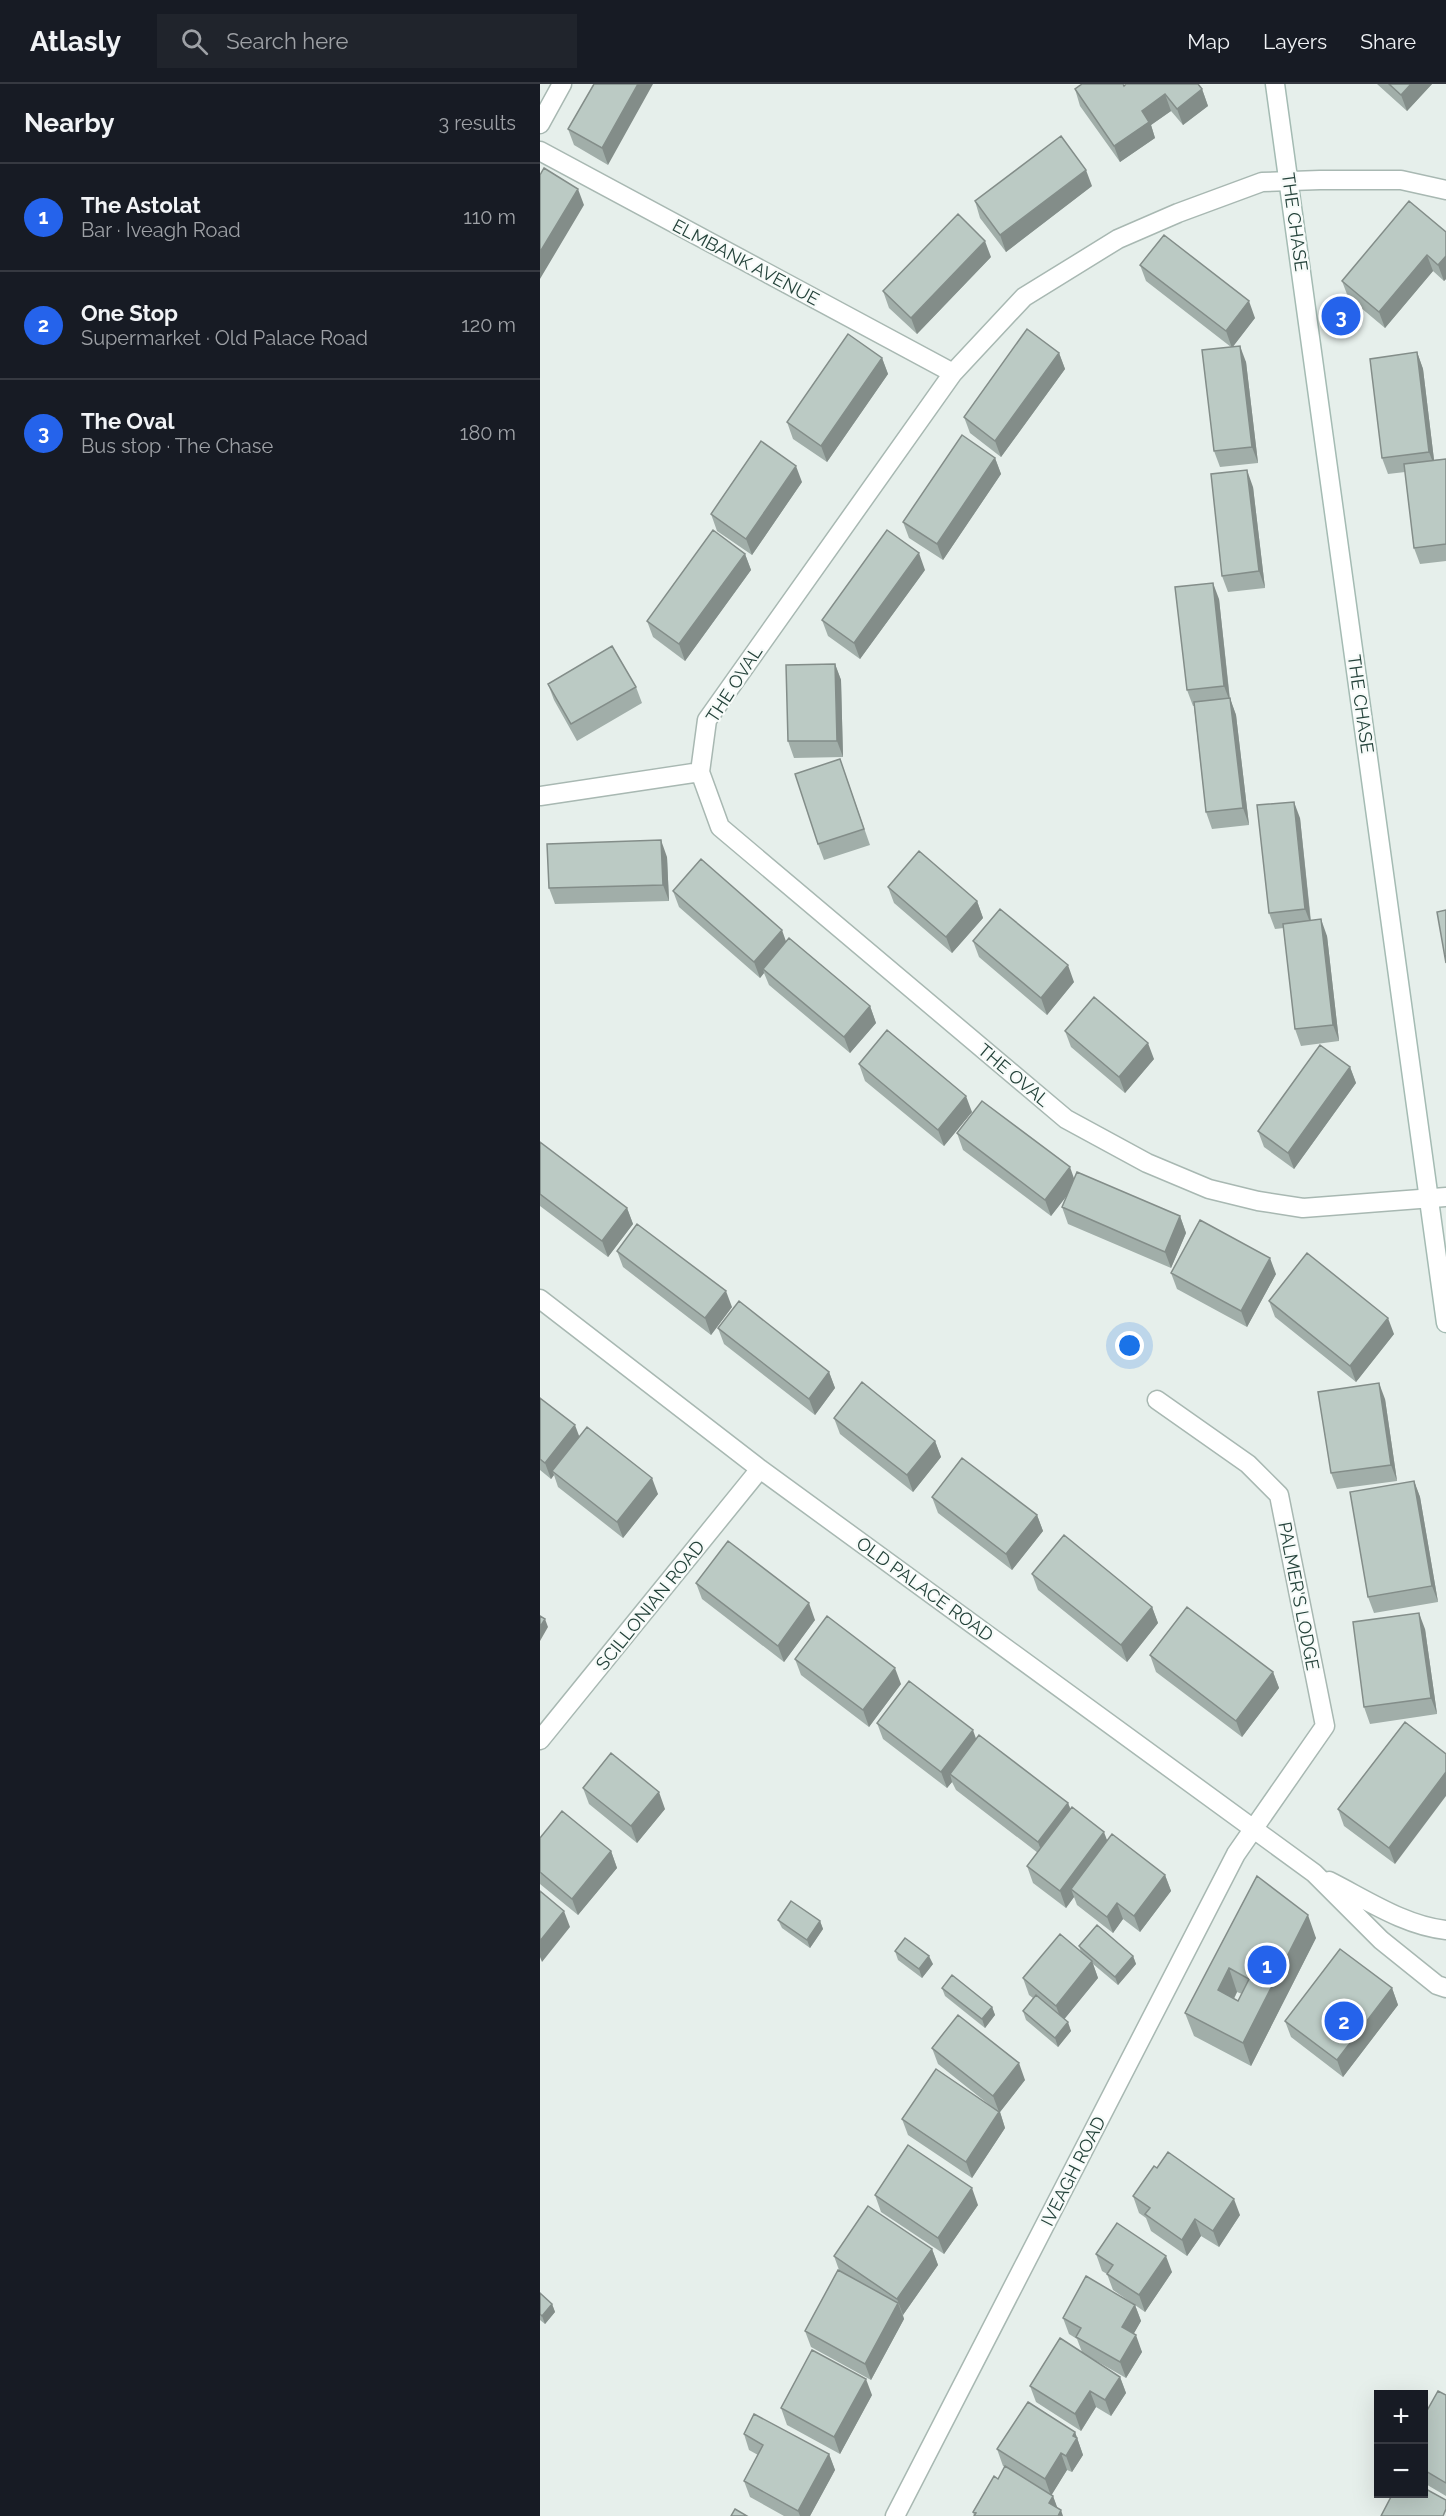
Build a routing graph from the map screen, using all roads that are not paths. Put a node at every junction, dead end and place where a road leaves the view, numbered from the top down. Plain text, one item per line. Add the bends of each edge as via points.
1 (562, 84) edge
2 (1275, 84) edge
3 (540, 124) edge
4 (540, 151) edge
5 (1289, 181) junction
6 (1446, 190) edge
7 (953, 373) junction
8 (700, 772) junction
9 (540, 796) edge
10 (1438, 1198) edge
11 (540, 1299) edge
12 (1446, 1323) edge
13 (1157, 1400) dead end
14 (760, 1469) junction
15 (540, 1740) edge
16 (1255, 1829) junction
17 (1314, 1873) junction
18 (1446, 1930) edge
19 (1446, 1988) edge
20 (895, 2516) edge

1 - 3 street
2 - 5 street, THE CHASE
4 - 7 street, ELMBANK AVENUE
5 - 6 street, THE OVAL via 1401,180
5 - 7 street, THE OVAL via 1262,183 1118,239 1024,297
5 - 10 street, THE CHASE
7 - 8 street, THE OVAL via 707,720
8 - 9 street
8 - 10 street, THE OVAL via 720,827 1066,1119 1147,1163 1209,1189 1258,1201 1303,1208
10 - 12 street, THE CHASE
11 - 14 street, OLD PALACE ROAD
13 - 16 street, PALMER'S LODGE via 1248,1464 1279,1495 1325,1726
14 - 15 street, SCILLONIAN ROAD
14 - 16 street, OLD PALACE ROAD
16 - 17 street, OLD PALACE ROAD
16 - 20 street, IVEAGH ROAD via 1231,1864
17 - 18 street, OLD PALACE ROAD via 1399,1916
17 - 19 street, OLD PALACE ROAD via 1381,1940

